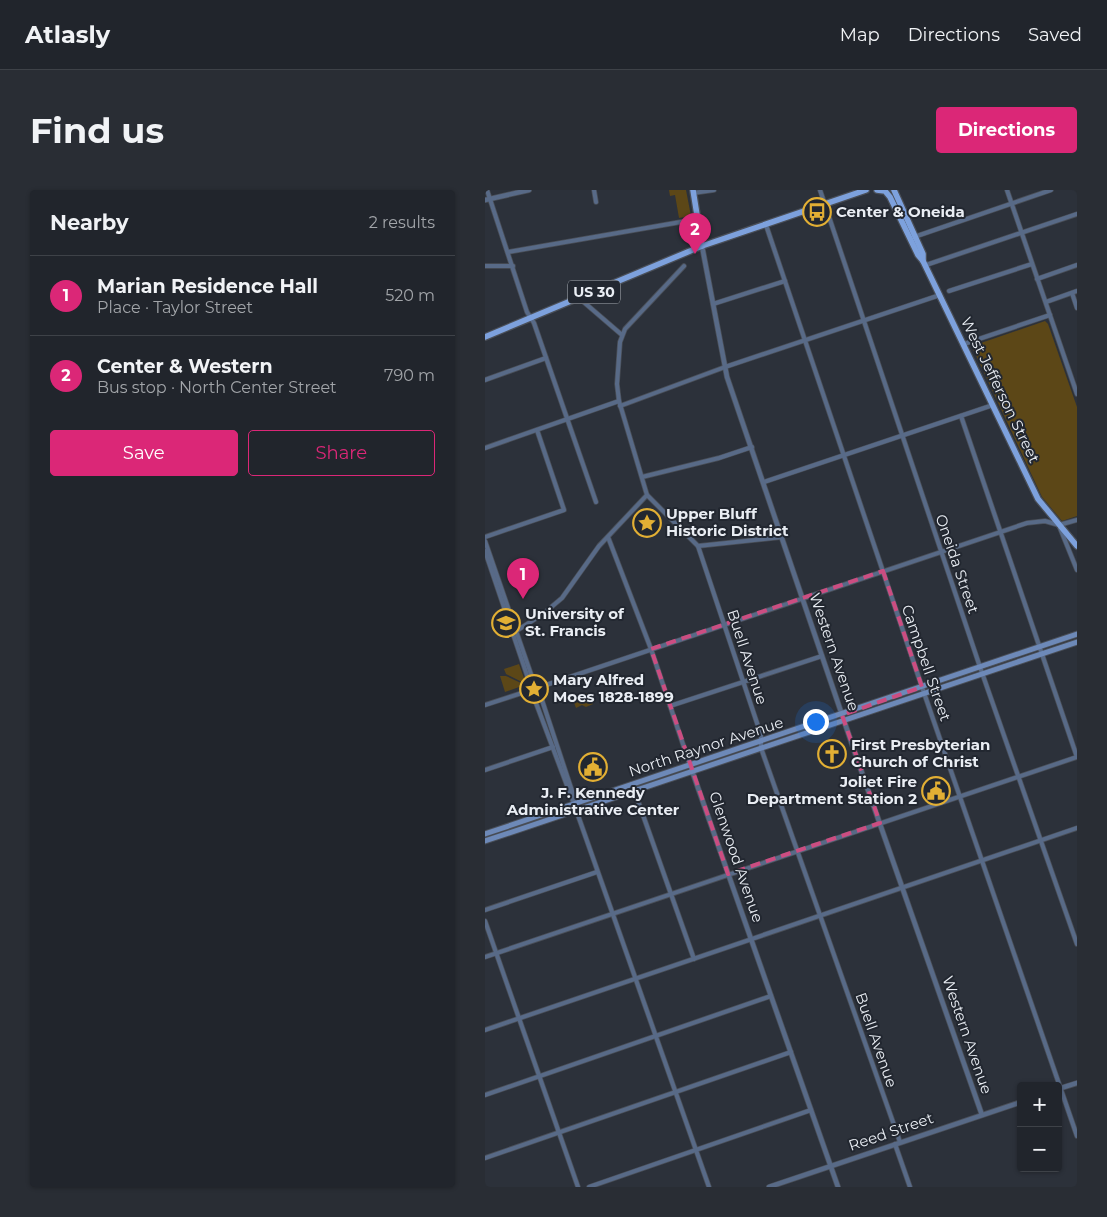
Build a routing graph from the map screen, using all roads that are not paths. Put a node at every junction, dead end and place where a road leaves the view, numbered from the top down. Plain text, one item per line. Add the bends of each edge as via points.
1 (487, 190) edge
2 (529, 190) edge
3 (594, 190) edge
4 (714, 190) edge
5 (820, 190) edge
6 (866, 190) edge
7 (877, 190) edge
8 (896, 190) edge
9 (1007, 190) edge
10 (1051, 190) edge
11 (693, 192) edge
12 (487, 200) edge
13 (596, 202) dead end
14 (1012, 203) junction
15 (824, 205) junction
16 (1077, 214) edge
17 (698, 220) junction
18 (766, 225) junction
19 (1022, 233) junction
20 (701, 236) junction
21 (913, 237) junction
22 (711, 244) junction
23 (702, 246) junction
24 (508, 252) junction
25 (924, 263) junction
26 (1032, 264) junction
27 (1077, 265) edge
28 (485, 266) edge
29 (513, 266) junction
30 (684, 266) dead end
31 (1037, 279) junction
32 (785, 281) junction
33 (949, 292) dead end
34 (1077, 292) edge
35 (1072, 293) junction
36 (941, 294) junction
37 (579, 298) junction
38 (1046, 302) junction
39 (713, 304) junction
40 (1077, 308) edge
41 (1050, 315) junction
42 (531, 318) junction
43 (863, 322) junction
44 (622, 335) junction
45 (485, 337) edge
46 (805, 341) junction
47 (964, 344) junction
48 (546, 358) junction
49 (725, 367) junction
50 (485, 380) edge
51 (1077, 394) edge
52 (619, 404) junction
53 (993, 405) junction
54 (961, 416) junction
55 (567, 419) junction
56 (537, 430) junction
57 (902, 436) junction
58 (752, 447) junction
59 (485, 448) edge
60 (844, 455) junction
61 (642, 477) junction
62 (764, 482) junction
63 (647, 495) junction
64 (595, 502) dead end
65 (1077, 520) edge
66 (1059, 526) junction
67 (1000, 532) junction
68 (608, 537) junction
69 (782, 537) junction
70 (485, 539) edge
71 (697, 546) junction
72 (1077, 546) edge
73 (485, 551) edge
74 (941, 551) junction
75 (1077, 570) edge
76 (883, 571) junction
77 (803, 598) junction
78 (724, 624) junction
79 (515, 632) junction
80 (1077, 634) edge
81 (1077, 642) edge
82 (1038, 647) junction
83 (651, 649) junction
84 (1041, 654) junction
85 (822, 656) junction
86 (980, 667) junction
87 (982, 674) junction
88 (744, 682) junction
89 (532, 683) junction
90 (539, 689) junction
91 (923, 690) junction
92 (528, 691) junction
93 (533, 695) junction
94 (485, 705) edge
95 (670, 706) junction
96 (843, 717) junction
97 (761, 742) junction
98 (553, 747) junction
99 (761, 748) junction
100 (1077, 757) edge
101 (690, 765) junction
102 (485, 770) edge
103 (692, 771) junction
104 (1019, 777) junction
105 (632, 784) junction
106 (635, 791) junction
107 (603, 794) junction
108 (959, 797) junction
109 (605, 801) junction
110 (574, 804) junction
111 (576, 810) junction
112 (880, 823) junction
113 (1077, 828) edge
114 (485, 834) edge
115 (1041, 840) junction
116 (485, 841) edge
117 (797, 851) junction
118 (981, 860) junction
119 (597, 872) junction
120 (728, 874) junction
121 (902, 887) junction
122 (671, 894) junction
123 (485, 910) edge
124 (612, 914) junction
125 (820, 914) junction
126 (485, 921) edge
127 (1077, 927) edge
128 (1072, 929) junction
129 (751, 937) junction
130 (1077, 944) edge
131 (496, 953) junction
132 (485, 957) edge
133 (694, 959) junction
134 (635, 978) junction
135 (771, 996) junction
136 (518, 1018) junction
137 (485, 1030) edge
138 (655, 1036) junction
139 (791, 1052) junction
140 (539, 1077) junction
141 (1057, 1082) edge
142 (1077, 1083) edge
143 (1062, 1088) edge
144 (676, 1092) junction
145 (485, 1095) edge
146 (1062, 1097) edge
147 (1017, 1103) edge
148 (811, 1110) junction
149 (983, 1115) junction
150 (559, 1133) junction
151 (1077, 1136) edge
152 (898, 1143) junction
153 (696, 1149) junction
154 (485, 1158) edge
155 (831, 1166) junction
156 (578, 1187) edge
157 (589, 1187) edge
158 (709, 1187) edge
159 (769, 1187) edge
160 (838, 1187) edge
161 (910, 1187) edge

1 - 12 street
2 - 12 street
3 - 13 street
4 - 11 street
5 - 15 street, Oneida Street
6 - 15 main road, US 30
7 - 21 main road via 890,197
8 - 21 main road
9 - 14 street
10 - 14 street
11 - 17 main road, Western Avenue
12 - 24 street
14 - 19 street
14 - 21 street
15 - 18 main road, US 30
15 - 43 street, Oneida Street
16 - 19 street
17 - 20 main road, Western Avenue
17 - 24 street
18 - 22 main road, US 30
18 - 32 street, Campbell Street
19 - 25 street
19 - 26 street
20 - 22 main road
20 - 23 main road, Western Avenue
21 - 25 main road, West Jefferson Street
22 - 23 main road, US 30
23 - 37 main road, US 30
23 - 39 street, Western Avenue
24 - 29 street
25 - 36 main road, West Jefferson Street
26 - 31 street
26 - 33 street
27 - 31 street
28 - 29 street
29 - 42 street
30 - 44 street via 628,324
31 - 38 street
32 - 39 street
32 - 46 street, Campbell Street
34 - 35 street
35 - 38 street
35 - 40 street
36 - 43 street
36 - 47 main road, West Jefferson Street
37 - 42 main road, US 30
37 - 44 street
38 - 41 street
39 - 49 street, Western Avenue
41 - 47 street
41 - 51 street
42 - 45 main road, US 30
42 - 48 street
43 - 46 street
43 - 57 street, Oneida Street
44 - 52 street, Buell Avenue via 617,384
46 - 49 street
46 - 60 street, Campbell Street
47 - 53 main road, West Jefferson Street
48 - 50 street
48 - 55 street
49 - 52 street
49 - 58 street, Western Avenue
52 - 55 street
52 - 61 street, Buell Avenue
53 - 54 street
53 - 66 main road, West Jefferson Street via 1038,499
54 - 57 street
54 - 67 street
55 - 56 street
55 - 64 street
56 - 59 street
56 - 70 street via 564,510
57 - 60 street
57 - 74 street, Oneida Street
58 - 61 street
58 - 62 street, Western Avenue
60 - 62 street
60 - 76 street, Campbell Street
61 - 63 street, Buell Avenue
62 - 69 street, Western Avenue
63 - 68 street
63 - 71 street, Buell Avenue
65 - 66 street
66 - 67 street via 1036,521
66 - 72 main road, West Jefferson Street
66 - 75 street
67 - 74 street
67 - 82 street
68 - 79 street via 562,598
68 - 83 street, Glenwood Avenue
69 - 71 street
69 - 77 street, Western Avenue
70 - 79 street
71 - 78 street, Buell Avenue
73 - 79 street
74 - 76 street
74 - 86 street, Oneida Street
76 - 77 street
76 - 91 street, Campbell Street
77 - 78 street
77 - 85 street, Western Avenue
78 - 83 street
78 - 88 street, Buell Avenue
79 - 89 street
80 - 82 main road, North Raynor Avenue
81 - 84 main road, North Raynor Avenue
82 - 84 street
82 - 86 main road, North Raynor Avenue
83 - 90 street
83 - 95 street, Glenwood Avenue
84 - 87 main road, North Raynor Avenue
84 - 100 street
85 - 88 street
85 - 96 street, Western Avenue
86 - 87 street, Oneida Street
86 - 91 main road, North Raynor Avenue
87 - 91 main road, North Raynor Avenue
87 - 104 street, Oneida Street
88 - 95 street
88 - 97 street, Buell Avenue
89 - 90 street
89 - 92 street
90 - 93 street
90 - 110 street
91 - 96 main road, North Raynor Avenue
91 - 108 street, Campbell Street
92 - 93 street
92 - 94 street
93 - 98 street
95 - 101 street, Glenwood Avenue
96 - 97 main road, North Raynor Avenue
96 - 99 main road, North Raynor Avenue
96 - 112 street, Western Avenue
97 - 99 street, Buell Avenue
97 - 101 main road, North Raynor Avenue
98 - 102 street
98 - 110 street
99 - 103 main road, North Raynor Avenue
99 - 117 street, Buell Avenue
100 - 104 street
101 - 103 street, Glenwood Avenue
101 - 105 main road, North Raynor Avenue
103 - 106 main road, North Raynor Avenue
103 - 120 street, Glenwood Avenue
104 - 108 street
104 - 115 street, Oneida Street
105 - 106 street
105 - 107 main road, North Raynor Avenue
106 - 109 main road, North Raynor Avenue
106 - 122 street
107 - 109 main road
107 - 110 main road, North Raynor Avenue
108 - 112 street
108 - 118 street, Campbell Street
109 - 111 main road, North Raynor Avenue
110 - 111 street
110 - 114 main road, North Raynor Avenue
111 - 116 main road, North Raynor Avenue
111 - 119 street
112 - 117 street
112 - 121 street, Western Avenue
113 - 115 street
115 - 118 street
115 - 128 street, Oneida Street
117 - 120 street
117 - 125 street, Buell Avenue
118 - 121 street
118 - 141 street, Campbell Street
119 - 123 street
119 - 124 street
120 - 122 street
120 - 129 street, Glenwood Avenue
121 - 125 street
121 - 149 street, Western Avenue
122 - 124 street
122 - 133 street
124 - 131 street
124 - 134 street
125 - 129 street
125 - 152 street, Buell Avenue
126 - 131 street
127 - 128 street
128 - 130 street, Oneida Street
129 - 133 street
129 - 135 street, Glenwood Avenue
131 - 132 street
131 - 136 street
133 - 134 street
134 - 136 street
134 - 138 street
135 - 138 street
135 - 139 street, Glenwood Avenue
136 - 137 street
136 - 140 street
138 - 140 street
138 - 144 street
139 - 144 street
139 - 148 street, Glenwood Avenue
140 - 145 street
140 - 150 street
142 - 143 street
144 - 150 street
144 - 153 street
146 - 151 street, Campbell Street
147 - 149 street, Reed Street
148 - 153 street
148 - 155 street, Glenwood Avenue
149 - 152 street, Reed Street
150 - 154 street
150 - 156 street
152 - 155 street, Reed Street
152 - 161 street, Buell Avenue
153 - 157 street
153 - 158 street
155 - 159 street, Reed Street
155 - 160 street, Glenwood Avenue

